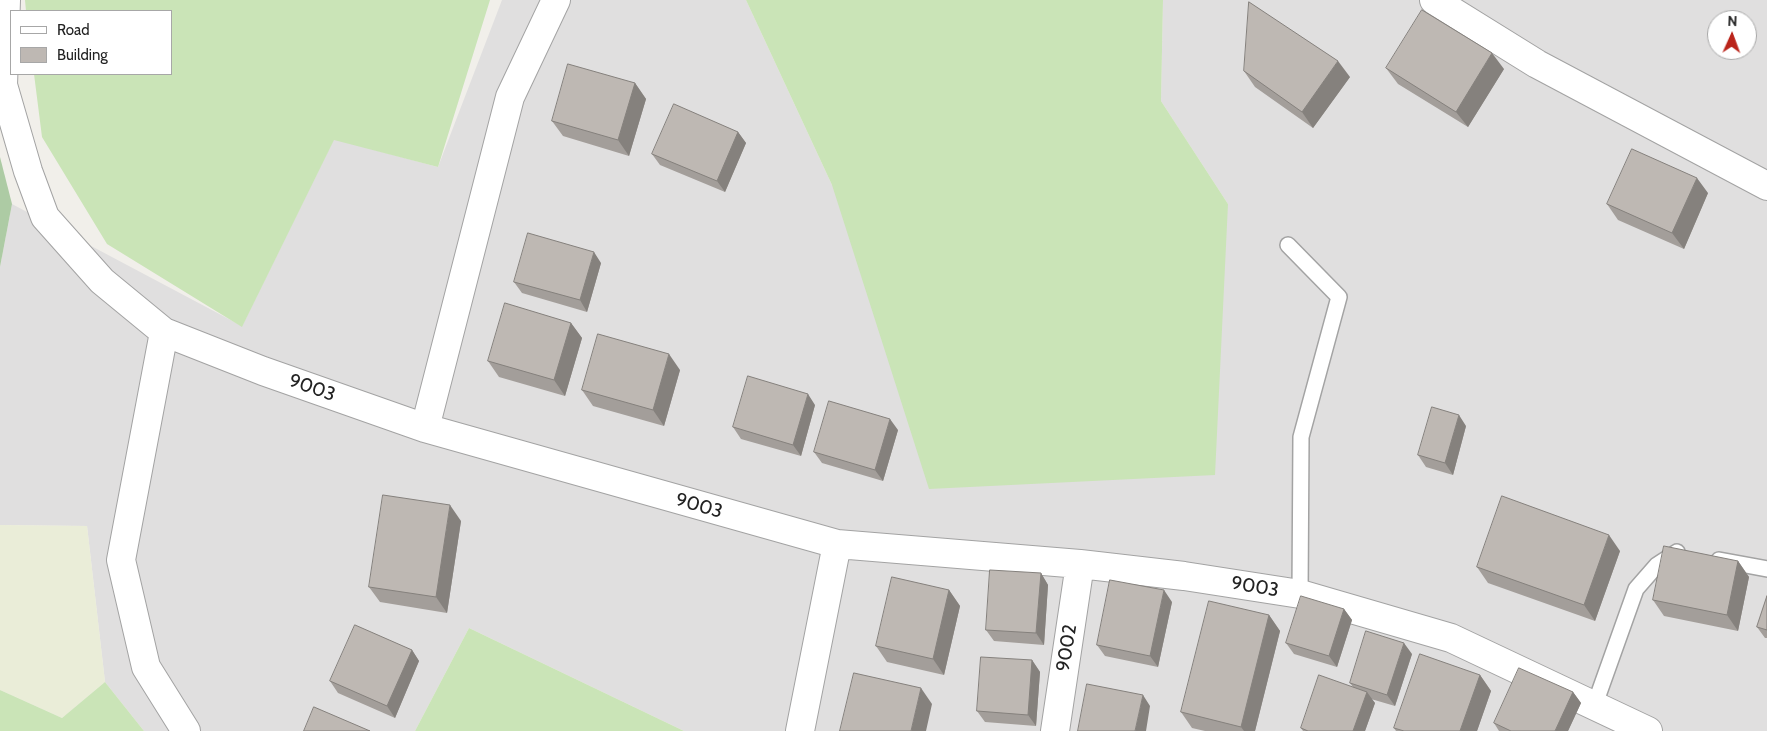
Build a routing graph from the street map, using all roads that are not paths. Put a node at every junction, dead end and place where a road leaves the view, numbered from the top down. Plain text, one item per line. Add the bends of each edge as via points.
1 (6, 0) edge
2 (556, 0) edge
3 (1434, 0) edge
4 (1767, 186) edge
5 (1288, 245) dead end
6 (164, 332) junction
7 (425, 428) junction
8 (837, 544) junction
9 (1080, 564) junction
10 (1767, 569) edge
11 (1300, 594) junction
12 (1595, 704) junction
13 (186, 731) edge
14 (800, 731) edge
15 (1055, 731) edge
16 (1648, 731) edge

1 - 6 street, 9003 via 3,85 45,217 102,281
2 - 7 street via 510,97
3 - 4 street via 1537,64
5 - 11 lane via 1339,297 1301,437
6 - 7 street, 9003 via 263,372
6 - 13 street via 120,560 146,667
7 - 8 street, 9003
8 - 9 street, 9003
8 - 14 street
9 - 11 street, 9003
9 - 15 street, 9002
10 - 12 lane via 1674,552 1657,565 1636,589
11 - 12 street, 9003 via 1451,638
12 - 16 street, 9003

